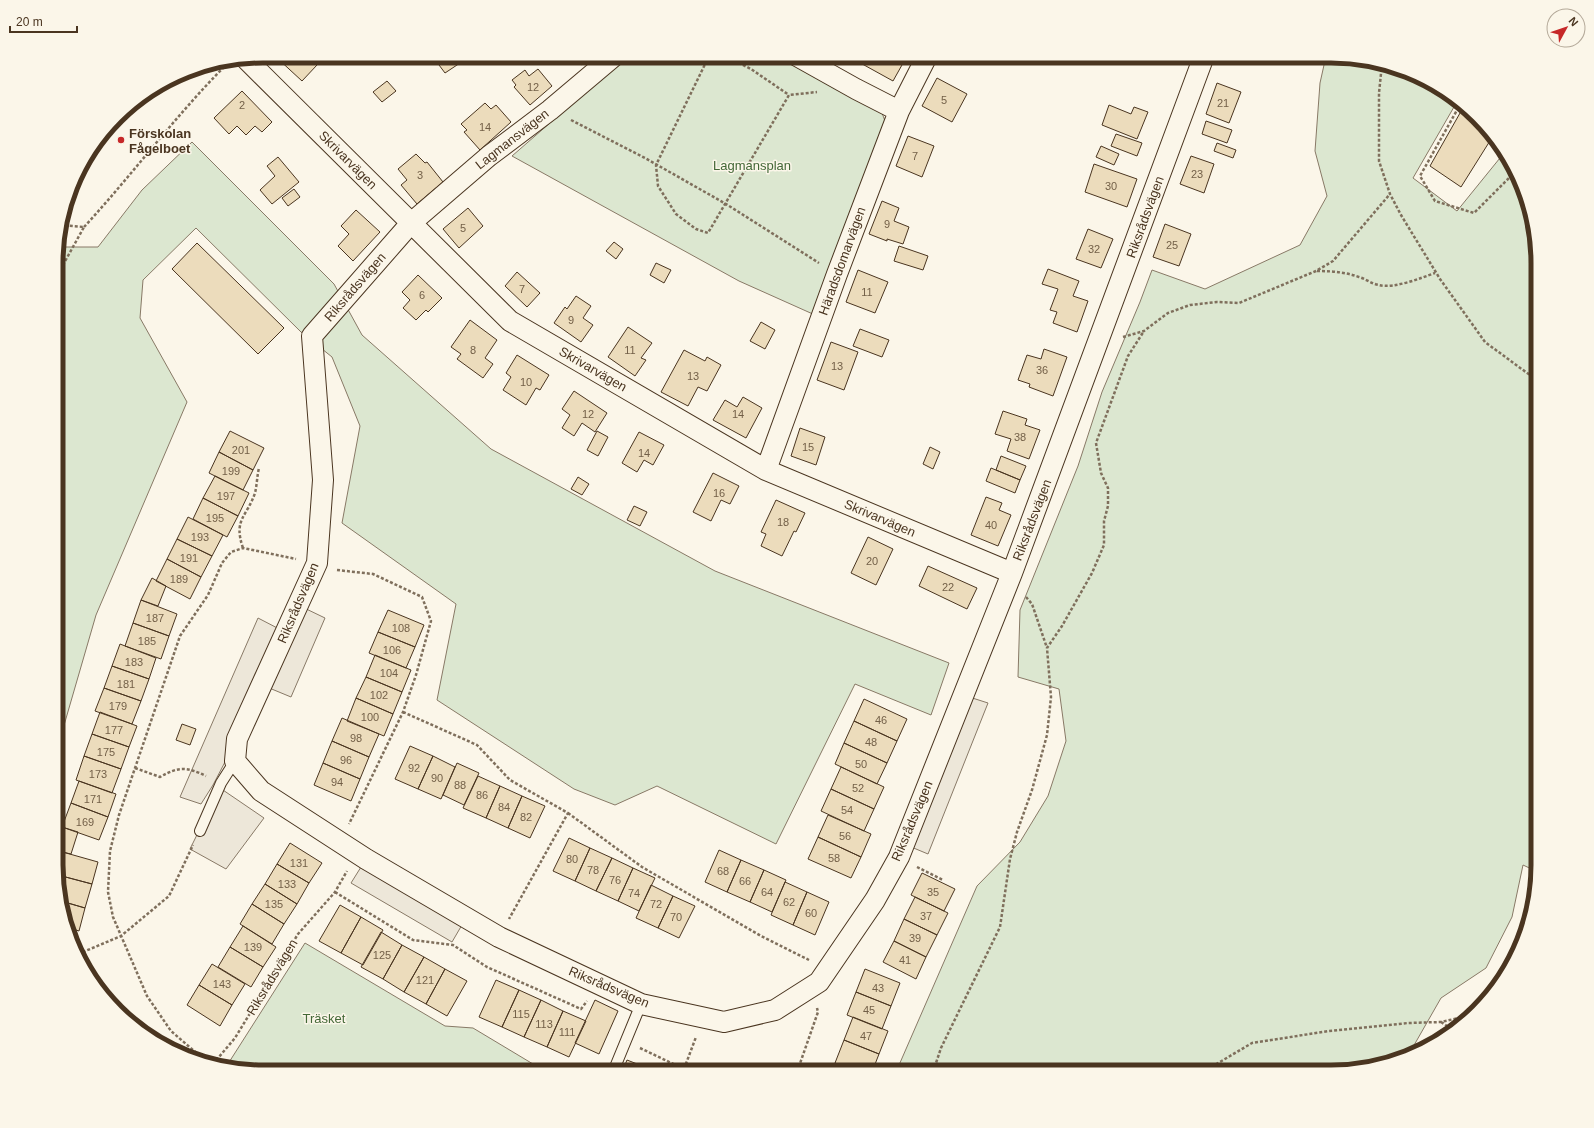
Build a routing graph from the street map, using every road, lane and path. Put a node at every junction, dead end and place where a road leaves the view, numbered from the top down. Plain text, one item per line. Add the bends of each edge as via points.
1 (250, 63) edge
2 (606, 63) edge
3 (706, 63) edge
4 (739, 63) edge
5 (810, 63) edge
6 (924, 63) edge
7 (1201, 63) edge
8 (224, 67) edge
9 (1382, 70) edge
10 (819, 92) dead end
11 (789, 95) junction
12 (1458, 108) edge
13 (550, 110) junction
14 (899, 110) junction
15 (656, 164) junction
16 (1512, 178) edge
17 (1390, 194) junction
18 (726, 204) junction
19 (411, 223) junction
20 (67, 226) edge
21 (84, 227) junction
22 (63, 265) edge
23 (1316, 271) junction
24 (1436, 272) junction
25 (837, 274) junction
26 (1144, 331) junction
27 (1098, 345) junction
28 (1531, 377) edge
29 (258, 468) dead end
30 (766, 470) junction
31 (243, 548) dead end
32 (1009, 580) junction
33 (1047, 648) junction
34 (402, 712) dead end
35 (235, 760) junction
36 (135, 768) dead end
37 (221, 783) junction
38 (568, 813) junction
39 (200, 831) joint
40 (357, 853) junction
41 (899, 857) junction
42 (944, 880) dead end
43 (335, 892) junction
44 (499, 937) junction
45 (83, 952) edge
46 (828, 969) junction
47 (810, 988) junction
48 (589, 999) dead end
49 (641, 1004) junction
50 (703, 1017) junction
51 (1459, 1018) edge
52 (1441, 1022) junction
53 (1448, 1027) edge
54 (625, 1041) junction
55 (216, 1059) edge
56 (615, 1065) edge
57 (676, 1065) edge
58 (685, 1065) edge
59 (799, 1065) edge
60 (935, 1065) edge
61 (1215, 1065) edge

1 - 19 street, Skrivarvägen
2 - 13 street, Lagmansvägen
3 - 15 path
4 - 11 path
5 - 14 street
6 - 14 street, Häradsdomarvägen
7 - 27 street, Riksrådsvägen
8 - 21 path
9 - 17 path via 1379,161
10 - 11 path
11 - 18 path
12 - 16 path via 1420,176 1435,201 1474,213
13 - 15 path
13 - 19 street, Lagmansvägen via 490,156
14 - 25 street, Häradsdomarvägen
15 - 18 path
15 - 18 path via 658,186 676,214 696,229 708,232
17 - 23 path via 1334,261
17 - 24 path
18 - 25 path
19 - 30 street, Skrivarvägen via 510,320
19 - 35 street, Riksrådsvägen via 312,336 323,480 317,563 237,739
20 - 21 path
21 - 22 path
23 - 24 path via 1341,272 1380,286 1418,280
23 - 26 path via 1239,303 1190,305 1168,313
24 - 28 path via 1485,342
25 - 30 street, Häradsdomarvägen
26 - 27 path
26 - 33 path via 1128,356 1096,443 1101,473 1108,488 1104,545 1092,574
27 - 32 street, Riksrådsvägen
29 - 31 path via 255,493 241,520 239,536
30 - 32 street, Skrivarvägen
32 - 33 path via 1032,604
32 - 41 street, Riksrådsvägen
33 - 60 path via 1051,697 1048,735 1010,859 1000,927 941,1048
34 - 38 path via 478,745 510,780
35 - 37 lane
35 - 40 street, Riksrådsvägen via 261,791
36 - 37 path via 160,777 184,768
37 - 39 lane
38 - 44 path
38 - 46 path via 642,867 761,936
39 - 45 path via 169,896 121,936
40 - 43 path, Riksrådsvägen
40 - 44 street, Riksrådsvägen
41 - 42 path
41 - 46 street, Riksrådsvägen via 875,900
43 - 48 path, Riksrådsvägen via 413,940 453,945 487,967 581,1009
43 - 55 path, Riksrådsvägen via 298,934 235,1038
44 - 49 street, Riksrådsvägen
46 - 47 street, Riksrådsvägen via 819,982
47 - 50 street, Riksrådsvägen via 774,1010 724,1022
47 - 59 path via 818,1012
49 - 50 street, Riksrådsvägen
49 - 54 lane
50 - 58 path
51 - 52 path
52 - 53 path
52 - 61 path via 1408,1022 1252,1043
54 - 56 lane
54 - 57 path

